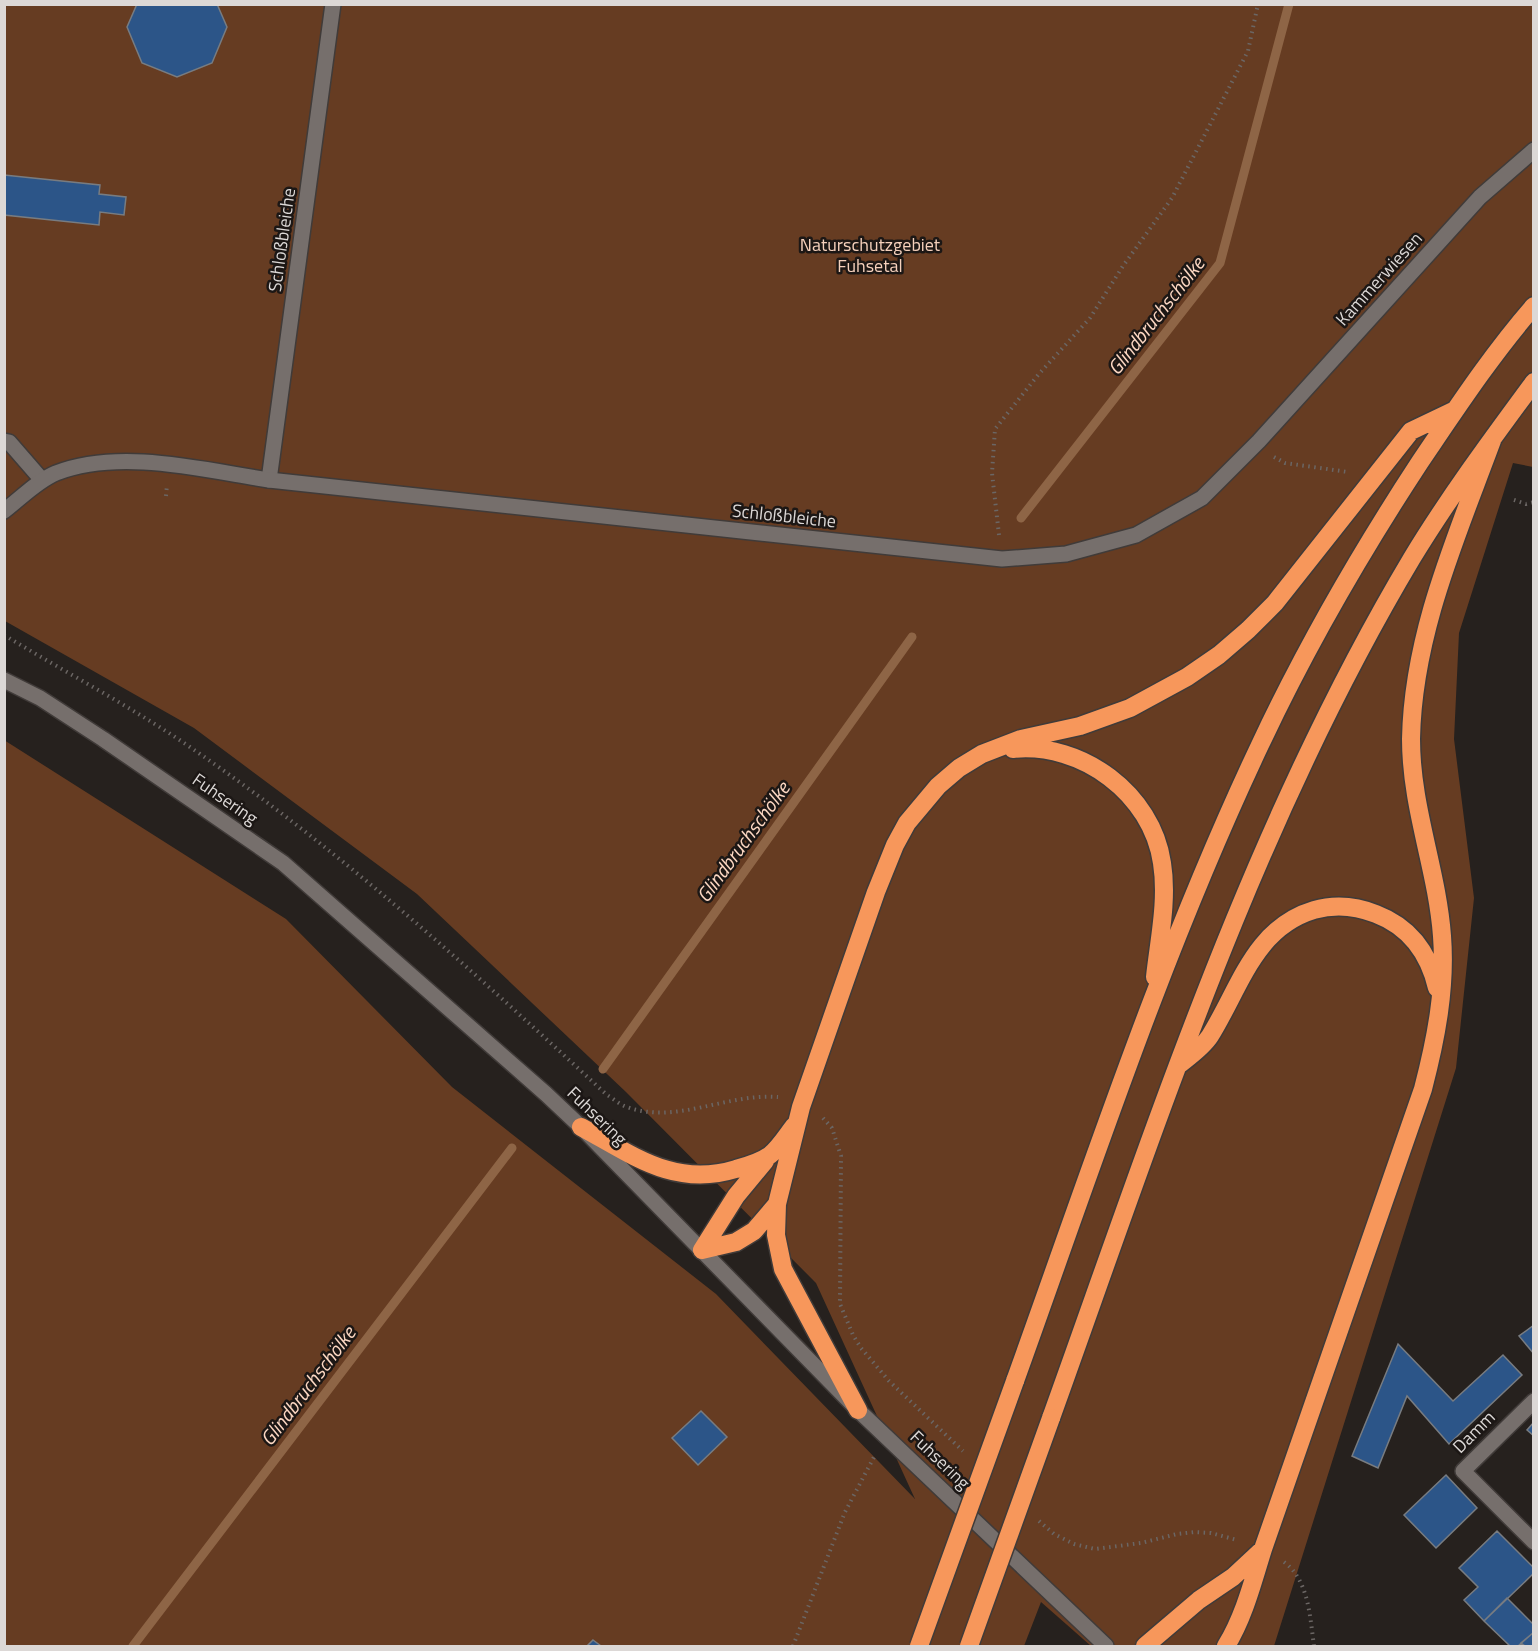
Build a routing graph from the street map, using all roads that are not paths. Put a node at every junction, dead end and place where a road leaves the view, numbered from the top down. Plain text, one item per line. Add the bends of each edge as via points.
1 (333, 4) edge
2 (1533, 150) edge
3 (1533, 306) edge
4 (1533, 382) edge
5 (1455, 410) junction
6 (1493, 438) junction
7 (4, 441) edge
8 (1259, 441) joint
9 (42, 480) junction
10 (269, 480) junction
11 (4, 511) edge
12 (4, 680) edge
13 (982, 754) junction
14 (1152, 1000) junction
15 (1439, 1009) junction
16 (1177, 1068) junction
17 (797, 1123) junction
18 (581, 1127) junction
19 (770, 1155) junction
20 (777, 1204) junction
21 (702, 1250) junction
22 (1533, 1401) edge
23 (858, 1410) junction
24 (1533, 1542) edge
25 (1263, 1549) junction
26 (919, 1647) edge
27 (969, 1647) edge
28 (1106, 1647) edge
29 (1145, 1647) edge
30 (1226, 1647) edge

1 - 10 street, Schloßbleiche
2 - 8 street, Kammerwiesen via 1480,197
3 - 5 highway
4 - 6 highway
5 - 13 highway via 1411,431 1275,603 1219,655 1130,708
5 - 14 highway via 1379,524 1313,640 1221,831
6 - 15 highway via 1426,624 1413,706 1411,741 1417,810 1442,935
6 - 16 highway via 1413,556 1305,759 1245,896
7 - 9 street
8 - 10 street, Schloßbleiche via 1202,498 1136,535 1066,554 1002,559
9 - 10 street, Schloßbleiche via 81,465 126,462
9 - 11 street, Schloßbleiche
12 - 18 street, Fuhsering via 103,739 283,863
13 - 14 highway via 1025,748 1068,755 1109,777 1143,814 1155,837 1164,886
13 - 17 highway via 938,786 907,823 895,845
14 - 26 highway, bridge
15 - 16 highway via 1431,966 1406,931 1368,910 1325,907 1285,923 1268,937 1208,1038
15 - 25 highway via 1423,1089
16 - 27 highway, bridge
17 - 19 highway
17 - 20 highway
18 - 19 highway via 658,1168 680,1174 727,1172
18 - 21 street, Fuhsering
19 - 21 highway via 736,1196
20 - 21 highway via 754,1231 736,1242
20 - 23 highway via 776,1235 783,1269
21 - 23 street, Fuhsering
22 - 24 street, Damm via 1463,1471
23 - 28 street, Fuhsering
25 - 29 highway
25 - 30 highway via 1249,1595

